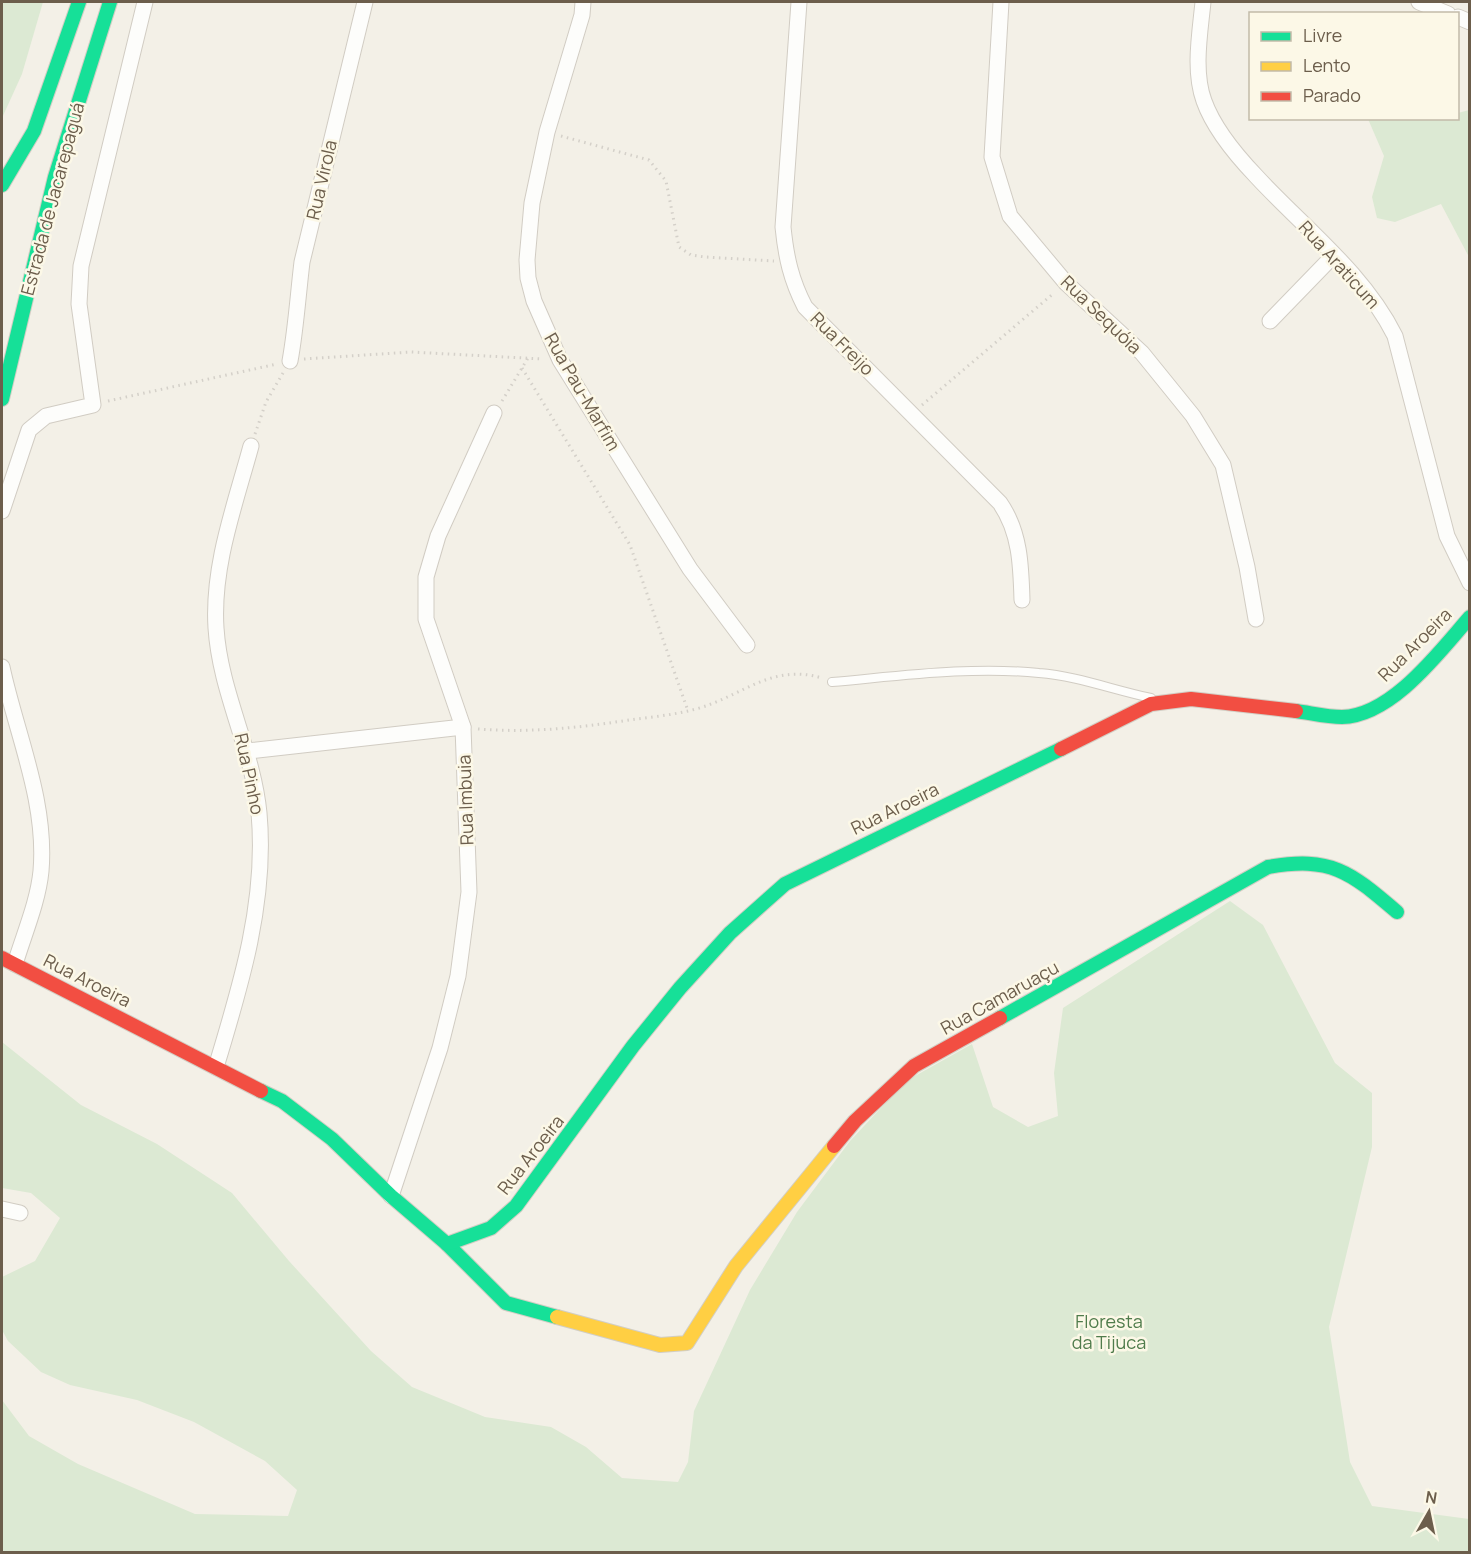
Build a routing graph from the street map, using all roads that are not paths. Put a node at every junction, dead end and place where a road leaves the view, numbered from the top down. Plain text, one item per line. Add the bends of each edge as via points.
1 (79, 2) edge
2 (110, 2) edge
3 (145, 2) edge
4 (365, 2) edge
5 (583, 2) edge
6 (799, 2) edge
7 (1001, 2) edge
8 (1203, 2) edge
9 (1419, 2) edge
10 (1443, 12) edge
11 (2, 185) edge
12 (1334, 255) junction
13 (1270, 321) dead end
14 (14, 345) junction
15 (2, 359) edge
16 (290, 361) road end
17 (2, 399) edge
18 (494, 413) road end
19 (250, 446) road end
20 (2, 511) edge
21 (1470, 583) edge
22 (1022, 600) dead end
23 (1470, 617) edge
24 (1256, 619) dead end
25 (747, 645) dead end
26 (2, 667) edge
27 (832, 682) road end
28 (1165, 700) junction
29 (463, 728) junction
30 (248, 751) junction
31 (1397, 912) dead end
32 (8, 961) edge
33 (216, 1067) junction
34 (391, 1196) junction
35 (2, 1209) edge
36 (20, 1213) dead end
37 (447, 1244) junction
38 (700, 1322) joint

1 - 11 street, Estrada de Jacarepaguá via 34,131
2 - 14 street, Estrada de Jacarepaguá via 55,177
3 - 20 street via 81,266 79,304 93,405 46,416 29,430
4 - 16 street, Rua Virola via 302,262
5 - 25 street, Rua Pau-Marfim via 547,132 530,220 528,278 546,333 560,360 690,570
6 - 22 street, Rua Freijo via 783,226 794,285 805,307 1000,502 1009,515 1021,555
7 - 24 street, Rua Sequóia via 992,157 1010,216 1066,283 1142,353 1193,416 1223,465
8 - 12 street, Rua Araticum via 1199,78 1204,101 1222,136
9 - 10 street
12 - 13 street
12 - 21 street, Rua Araticum via 1386,318 1395,336 1447,536
14 - 15 street
14 - 17 street, Estrada de Jacarepaguá
18 - 29 street, Rua Imbuia via 438,536 426,578 426,619
19 - 30 street, Rua Pinho via 220,558 216,601 223,669
23 - 28 street, Rua Aroeira via 1406,684 1360,715 1343,717 1191,699
26 - 32 street via 35,792 41,846 38,888
27 - 28 lane via 981,670 1039,673
28 - 37 street, Rua Aroeira via 785,884 747,914 704,957 504,1219 481,1235
29 - 30 street
29 - 34 street, Rua Imbuia via 469,892 458,976 440,1048
30 - 33 street, Rua Pinho via 259,813 256,911 242,981
31 - 38 street, Rua Camaruaçu via 1348,871 1294,861 1268,867 914,1066 855,1121 777,1213
32 - 33 street, Rua Aroeira
33 - 34 street, Rua Aroeira via 282,1101 332,1139
34 - 37 street, Rua Aroeira
35 - 36 street
37 - 38 street, Rua Aroeira via 506,1303 660,1345 687,1343

